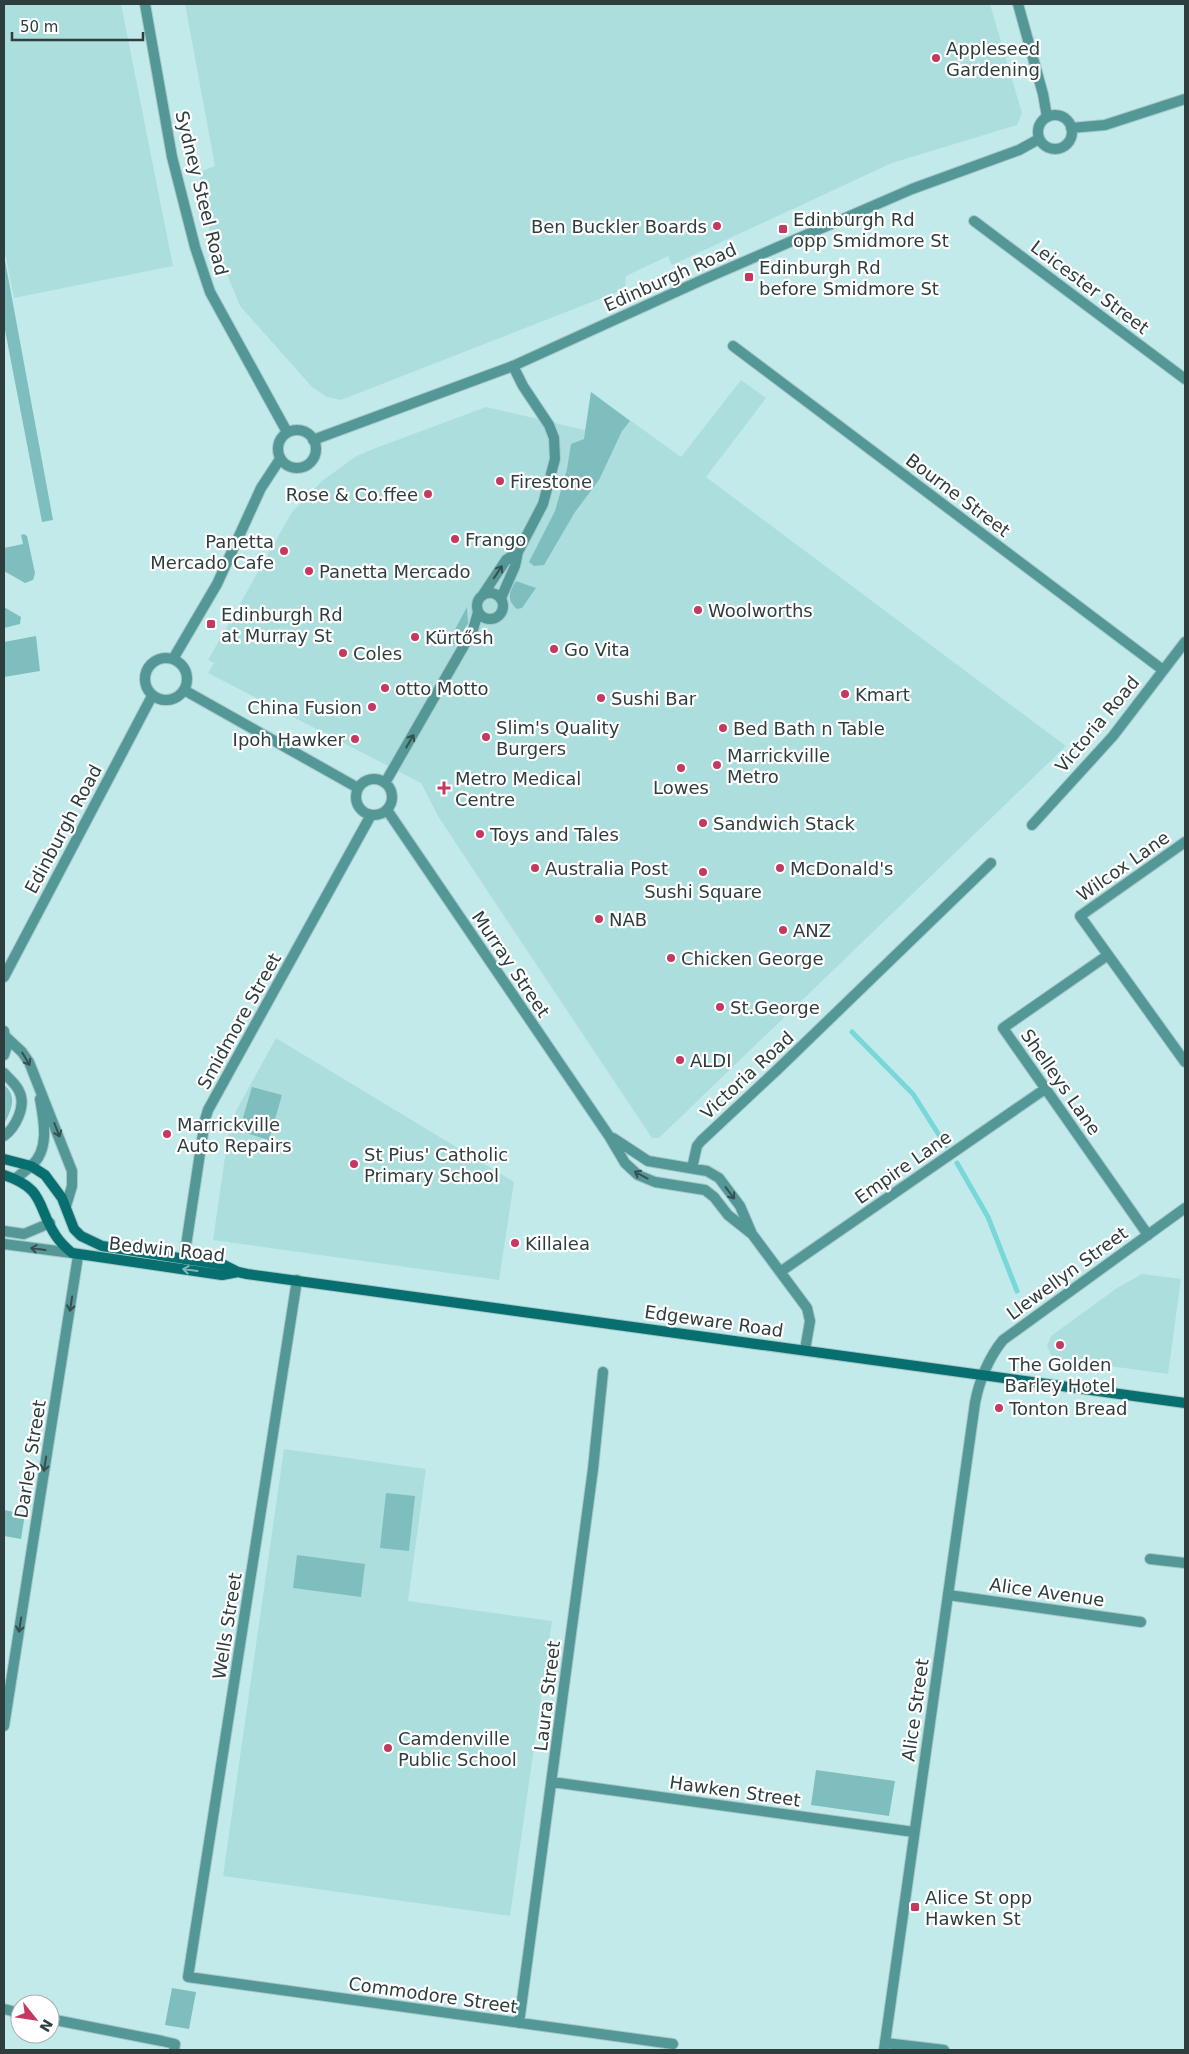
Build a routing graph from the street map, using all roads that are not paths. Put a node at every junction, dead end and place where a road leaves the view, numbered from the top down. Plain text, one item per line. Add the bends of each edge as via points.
1 (145, 4) edge
2 (1018, 4) edge
3 (1185, 99) edge
4 (1048, 117) junction
5 (1071, 128) junction
6 (1039, 139) junction
7 (974, 221) dead end
8 (733, 346) dead end
9 (513, 366) junction
10 (1185, 379) edge
11 (287, 432) junction
12 (313, 440) junction
13 (280, 459) junction
14 (518, 552) junction
15 (482, 596) junction
16 (501, 598) junction
17 (478, 612) junction
18 (1185, 642) edge
19 (173, 660) junction
20 (1163, 670) junction
21 (184, 690) junction
22 (152, 696) junction
23 (385, 783) junction
24 (358, 788) junction
25 (387, 810) junction
26 (371, 815) junction
27 (1032, 825) dead end
28 (1185, 842) edge
29 (991, 863) dead end
30 (1108, 955) junction
31 (4, 977) edge
32 (5, 1035) edge
33 (4, 1055) edge
34 (1185, 1062) edge
35 (4, 1073) edge
36 (38, 1085) junction
37 (1044, 1089) junction
38 (4, 1136) edge
39 (610, 1136) junction
40 (4, 1159) edge
41 (31, 1166) junction
42 (692, 1168) junction
43 (4, 1176) edge
44 (15, 1179) junction
45 (66, 1206) junction
46 (1185, 1208) edge
47 (50, 1223) junction
48 (4, 1231) edge
49 (752, 1234) junction
50 (1148, 1234) junction
51 (4, 1244) edge
52 (75, 1254) junction
53 (184, 1259) junction
54 (238, 1272) junction
55 (780, 1272) junction
56 (297, 1280) junction
57 (805, 1350) junction
58 (603, 1372) dead end
59 (983, 1376) junction
60 (1185, 1403) edge
61 (1150, 1559) dead end
62 (1185, 1564) edge
63 (948, 1595) junction
64 (1141, 1622) dead end
65 (4, 1726) edge
66 (552, 1782) junction
67 (914, 1832) junction
68 (188, 1977) joint
69 (60, 2020) edge
70 (519, 2023) junction
71 (673, 2044) dead end
72 (174, 2047) edge
73 (884, 2047) edge
74 (944, 2050) edge

1 - 11 street, Sydney Steel Road via 172,157 195,247 210,292
2 - 4 street
3 - 5 street via 1106,125
4 - 5 street via 1062,117
4 - 6 street via 1040,124
5 - 6 street via 1070,139 1063,148 1046,148
6 - 9 street, Edinburgh Road via 1019,150 912,189
7 - 10 street, Leicester Street
8 - 20 street, Bourne Street
9 - 12 street, Edinburgh Road
9 - 14 street via 549,425 554,438 555,459 543,504
11 - 12 street via 305,432
11 - 13 street via 279,441
12 - 13 street via 315,453 303,467 290,467
13 - 19 street via 260,488 217,584
15 -> 14 street via 506,560
14 - 16 street
15 - 16 street via 490,593
15 - 17 street via 477,603
16 - 17 street via 503,611 497,618 488,620
23 -> 17 street via 473,630
18 - 20 street, Victoria Road
19 - 21 street via 179,663 186,676
19 - 22 street via 156,660 146,670 144,683
20 - 27 street, Victoria Road via 1113,736
21 - 22 street via 170,700
21 - 24 street
22 - 31 street, Edinburgh Road
23 - 24 street via 368,780
23 - 25 street via 392,793
24 - 26 street via 358,805
25 - 26 street
25 - 39 street, Murray Street
26 - 53 street, Smidmore Street via 208,1110
28 - 30 street, Wilcox Lane via 1080,916
29 - 42 street, Victoria Road via 701,1141
30 - 34 street
30 - 37 street, Shelleys Lane via 1003,1028
32 - 33 street via 7,1046
32 -> 36 street via 29,1062
35 - 38 street via 20,1091 22,1099 16,1122
36 - 41 street via 43,1145
36 -> 45 street via 72,1171 72,1186
37 - 50 street, Shelleys Lane
37 - 55 street, Empire Lane
39 - 42 street, Murray Street via 648,1161
49 -> 39 street, Murray Street via 728,1215 705,1190 655,1182 638,1175 625,1163
40 - 41 main road, Bedwin Road
41 - 44 street
41 - 45 main road, Bedwin Road via 53,1184
42 -> 49 street via 708,1171 719,1178 740,1206
43 - 44 main road
44 - 47 main road via 37,1196
45 - 53 main road, Bedwin Road via 74,1229 102,1246
46 - 50 street, Llewellyn Street
47 - 48 street via 24,1234
47 - 52 main road via 56,1236
49 - 55 street
50 - 59 street, Llewellyn Street via 1003,1340
52 -> 51 street
54 -> 52 main road, Bedwin Road via 222,1275
52 -> 65 street, Darley Street
53 - 54 main road, Bedwin Road via 224,1265
54 - 56 main road, Edgeware Road
55 - 57 street via 809,1314
56 - 57 main road, Edgeware Road
56 - 68 street, Wells Street
57 - 59 main road, Edgeware Road
58 - 66 street, Laura Street
59 - 60 main road, Edgeware Road
59 - 63 street, Alice Street via 976,1398
61 - 62 street
63 - 64 street, Alice Avenue
63 - 67 street, Alice Street
66 - 67 street, Hawken Street
66 - 70 street, Laura Street
67 - 73 street, Alice Street
68 - 70 street, Commodore Street
69 - 72 street
70 - 71 street, Commodore Street
73 - 74 street

